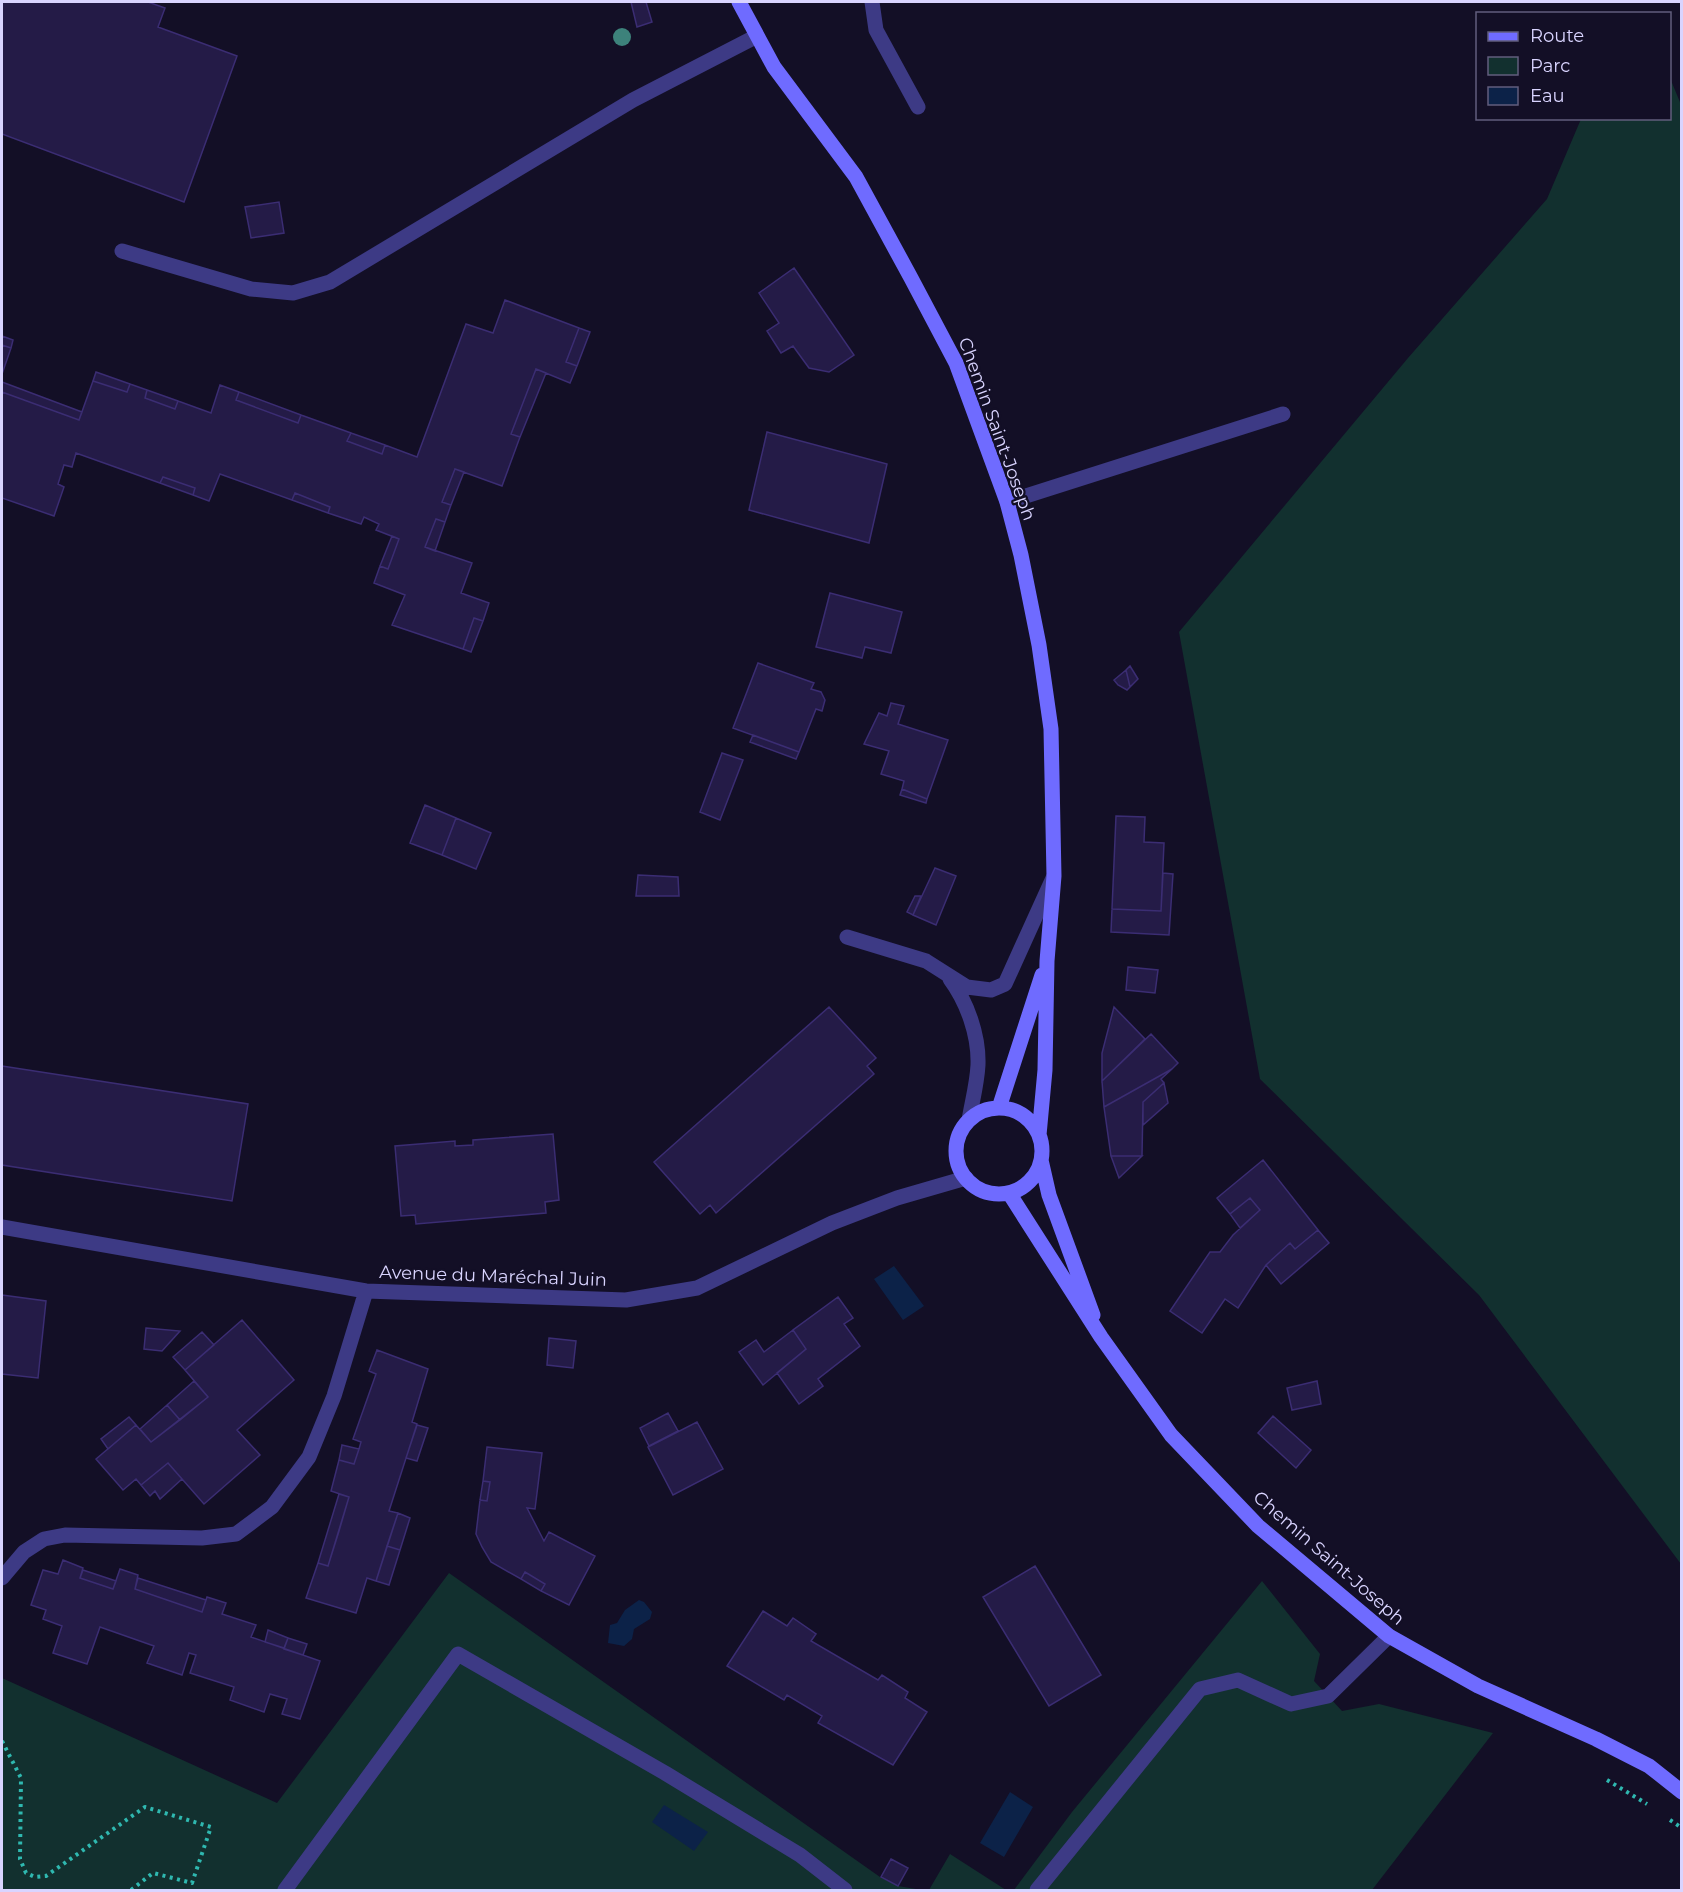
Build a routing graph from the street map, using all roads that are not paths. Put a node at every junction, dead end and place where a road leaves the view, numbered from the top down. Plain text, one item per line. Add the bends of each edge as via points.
1 (739, 2) edge
2 (872, 2) edge
3 (756, 36) junction
4 (918, 107) dead end
5 (122, 251) dead end
6 (1283, 414) dead end
7 (1007, 502) junction
8 (1054, 876) junction
9 (847, 937) dead end
10 (1047, 961) junction
11 (944, 972) junction
12 (999, 1108) junction
13 (969, 1120) junction
14 (1039, 1135) junction
15 (1041, 1160) junction
16 (966, 1178) junction
17 (1009, 1193) junction
18 (2, 1227) edge
19 (366, 1291) junction
20 (1101, 1337) junction
21 (2, 1578) edge
22 (1389, 1636) junction
23 (1682, 1792) edge
24 (285, 1890) edge
25 (845, 1890) edge
26 (1037, 1890) edge

1 - 3 main road, Chemin Saint-Joseph
2 - 4 street via 876,30
3 - 5 street via 633,100 330,282 293,293 251,289
3 - 7 main road, Chemin Saint-Joseph via 774,67 856,177 911,278 956,363
6 - 7 street
7 - 8 main road, Chemin Saint-Joseph via 1034,622 1051,729
8 - 10 main road, Chemin Saint-Joseph
8 - 11 street via 1005,984 991,990 967,987
9 - 11 street via 926,961
10 - 12 main road, Chemin Saint-Joseph
10 - 14 main road, Chemin Saint-Joseph via 1045,1070
11 - 13 street via 961,997 977,1047
12 - 13 main road via 988,1109
12 - 14 main road via 1023,1116
13 - 16 main road via 957,1142 959,1167
14 - 15 main road
15 - 17 main road via 1030,1181
15 - 20 main road, Chemin Saint-Joseph via 1049,1195
16 - 17 main road via 985,1191
16 - 19 street, Avenue du Maréchal Juin via 897,1198 832,1223 697,1288 626,1299
17 - 20 main road, Chemin Saint-Joseph
18 - 19 street, Avenue du Maréchal Juin
19 - 21 street via 334,1396 309,1457 272,1507 236,1534 202,1538 65,1535 44,1539 24,1552
20 - 22 main road, Chemin Saint-Joseph via 1171,1435 1226,1493 1258,1526
22 - 23 main road, Chemin Saint-Joseph via 1478,1686 1649,1766
22 - 26 street via 1329,1696 1291,1704 1238,1680 1200,1689
24 - 25 street via 458,1654 723,1808 800,1855

